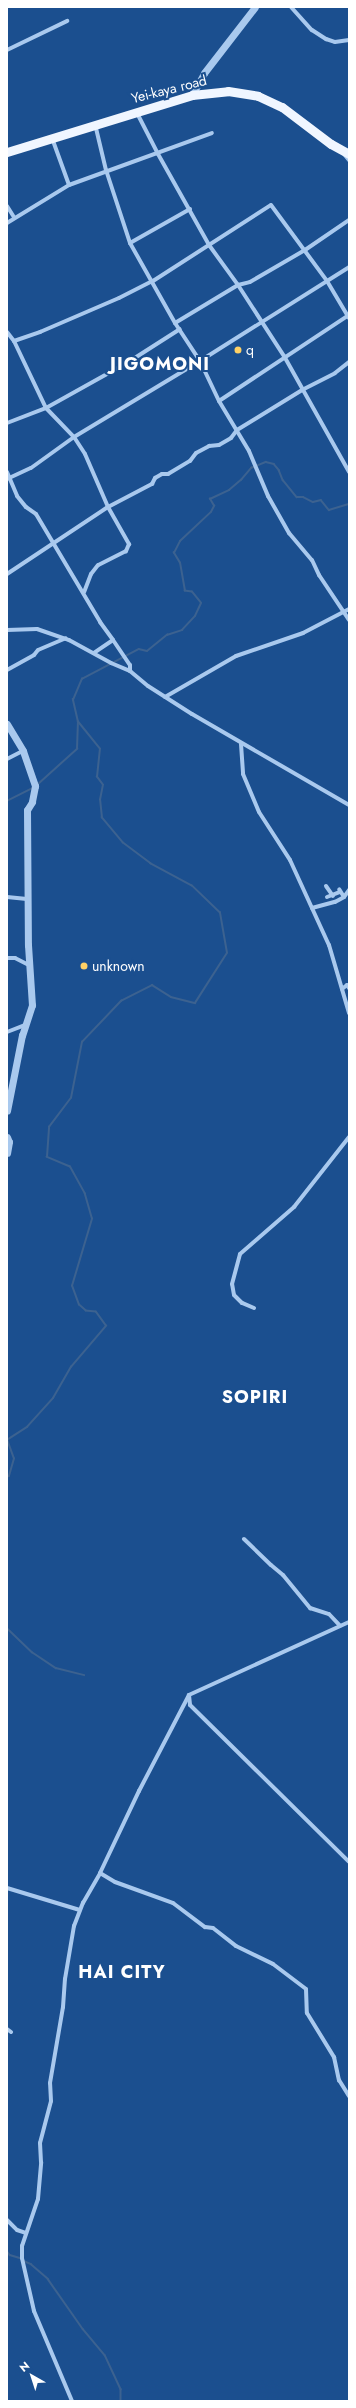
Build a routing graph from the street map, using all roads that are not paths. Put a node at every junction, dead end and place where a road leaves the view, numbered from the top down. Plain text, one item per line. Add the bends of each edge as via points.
1 (255, 7) edge
2 (291, 7) edge
3 (67, 21) dead end
4 (349, 40) edge
5 (7, 50) edge
6 (192, 96) junction
7 (137, 112) junction
8 (95, 123) junction
9 (212, 133) dead end
10 (52, 137) junction
11 (7, 152) edge
12 (345, 152) edge
13 (158, 154) junction
14 (349, 160) edge
15 (106, 170) junction
16 (70, 185) junction
17 (7, 206) edge
18 (190, 209) junction
19 (14, 217) junction
20 (349, 220) edge
21 (7, 223) edge
22 (130, 243) junction
23 (209, 245) junction
24 (305, 250) junction
25 (349, 267) edge
26 (153, 281) junction
27 (327, 281) junction
28 (238, 285) junction
29 (348, 316) edge
30 (260, 322) junction
31 (175, 323) junction
32 (180, 329) junction
33 (7, 332) edge
34 (14, 341) junction
35 (284, 356) junction
36 (200, 361) junction
37 (349, 362) edge
38 (302, 390) junction
39 (219, 401) junction
40 (46, 408) junction
41 (7, 423) edge
42 (237, 430) junction
43 (74, 436) junction
44 (7, 472) edge
45 (349, 472) edge
46 (9, 478) edge
47 (108, 507) junction
48 (54, 543) junction
49 (7, 574) edge
50 (84, 592) junction
51 (349, 609) edge
52 (345, 611) junction
53 (349, 620) edge
54 (7, 630) edge
55 (66, 638) junction
56 (113, 640) junction
57 (94, 653) junction
58 (7, 670) edge
59 (130, 671) junction
60 (165, 697) junction
61 (7, 724) edge
62 (241, 744) junction
63 (23, 750) junction
64 (7, 759) edge
65 (349, 805) edge
66 (326, 886) dead end
67 (349, 890) edge
68 (333, 896) junction
69 (7, 897) edge
70 (326, 897) dead end
71 (344, 897) junction
72 (27, 899) junction
73 (312, 908) junction
74 (7, 958) edge
75 (29, 965) junction
76 (349, 988) edge
77 (342, 989) junction
78 (349, 1013) edge
79 (25, 1025) junction
80 (7, 1032) edge
81 (7, 1108) edge
82 (349, 1137) edge
83 (8, 1141) edge
84 (7, 1153) edge
85 (254, 1308) dead end
86 (244, 1539) dead end
87 (349, 1622) edge
88 (340, 1626) junction
89 (189, 1695) junction
90 (349, 1862) edge
91 (100, 1873) junction
92 (7, 1888) edge
93 (80, 1910) junction
94 (7, 2029) edge
95 (12, 2032) dead end
96 (349, 2096) edge
97 (7, 2220) edge
98 (26, 2233) junction
99 (72, 2401) edge

1 - 6 street via 204,73
2 - 4 street via 312,30 326,40
3 - 5 street
6 - 7 main road, Yei-kaya road
6 - 12 main road, Yei-kaya road via 228,91 258,96 282,107
7 - 8 main road, Yei-kaya road
7 - 13 street
8 - 10 main road, Yei-kaya road
8 - 15 street
9 - 13 street
10 - 11 main road, Yei-kaya road
10 - 16 street
12 - 14 street
13 - 15 street
13 - 18 street
15 - 16 street
15 - 22 street
16 - 19 street
17 - 19 street
18 - 22 street
18 - 23 street
19 - 21 street
20 - 24 street
22 - 26 street
23 - 24 street via 272,205
23 - 26 street
23 - 28 street
24 - 27 street
24 - 28 street via 250,282
25 - 27 street
26 - 31 street
26 - 34 street via 40,332
27 - 29 street
27 - 30 street
28 - 30 street
28 - 31 street
29 - 35 street
30 - 35 street
30 - 36 street
31 - 32 street
32 - 36 street
32 - 40 street via 130,361
33 - 34 street
34 - 40 street
35 - 38 street
35 - 39 street
36 - 39 street
36 - 43 street
37 - 38 street via 335,373
38 - 42 street
38 - 45 street
39 - 42 street
40 - 41 street
40 - 43 street
42 - 47 street via 231,438 196,453 190,461 168,474 162,474 155,478 152,484
42 - 52 street via 268,496 289,533 312,560 319,575
43 - 46 street via 31,468
43 - 47 street via 85,454
44 - 46 street
46 - 48 street via 17,496 36,514
47 - 48 street
47 - 50 street via 130,544 126,551 98,565 91,574
48 - 49 street
48 - 50 street
50 - 56 street
51 - 52 street
52 - 53 street
52 - 60 street via 303,633 236,656
54 - 55 street via 37,630
55 - 57 street
55 - 58 street via 38,650 34,655
56 - 57 street
56 - 59 street via 130,665
57 - 59 street
59 - 60 street
60 - 62 street
61 - 63 street
62 - 65 street
62 - 73 street via 243,774 259,812 290,860
63 - 64 street
63 - 72 street via 35,786 32,802 27,810
66 - 68 street
67 - 71 street
68 - 70 street
68 - 71 street via 339,891
69 - 72 street
71 - 73 street via 336,902
72 - 75 street
73 - 77 street via 329,946
74 - 75 street via 15,958
75 - 79 street via 32,1005
76 - 77 street via 347,985
77 - 78 street
79 - 80 street
79 - 81 street
82 - 85 street via 294,1207 240,1254 232,1284 234,1295 242,1303
83 - 84 street
86 - 88 street via 283,1575 310,1608 329,1614
87 - 88 street
88 - 89 street
89 - 90 street via 190,1704
89 - 91 street via 139,1790
91 - 93 street
91 - 96 street via 114,1882 173,1903 204,1927 213,1928 236,1946 273,1964 306,1989 307,2013 334,2057 339,2080
92 - 93 street
93 - 98 street via 74,1926 65,1979 63,2007 50,2083 51,2101 40,2143 38,2199
94 - 95 street
97 - 98 street via 17,2230
98 - 99 street via 22,2258 30,2295

